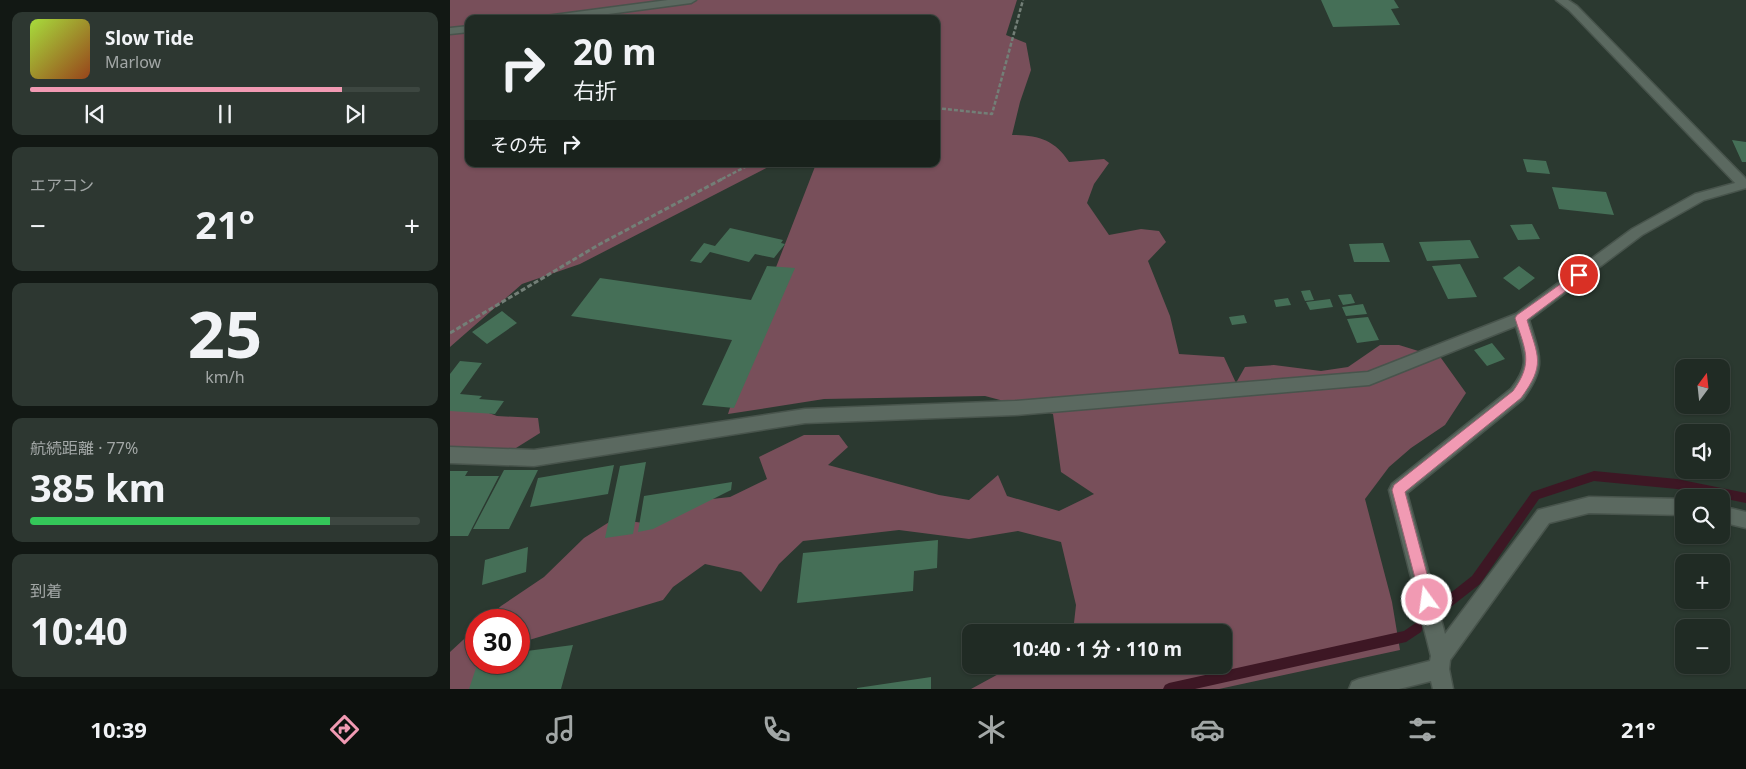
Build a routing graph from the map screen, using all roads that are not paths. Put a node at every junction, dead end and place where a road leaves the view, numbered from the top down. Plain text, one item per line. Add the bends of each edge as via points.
1 (691, 0) edge
2 (1561, 0) edge
3 (577, 15) edge
4 (465, 29) edge
5 (450, 31) edge
6 (1744, 184) edge
7 (1521, 318) junction
8 (450, 455) edge
9 (1675, 507) edge
10 (1730, 516) edge
11 (1746, 520) edge
12 (1440, 663) junction
13 (1359, 689) edge
14 (1443, 689) edge

1 - 3 street
2 - 6 street via 1573,8
4 - 5 street
6 - 7 street via 1700,197 1637,232
7 - 8 street via 1369,378 1015,408 805,416 534,458
7 - 12 street via 1533,358 1529,378 1517,394 1398,490
9 - 12 street via 1589,505 1544,516
10 - 11 street
12 - 13 street
12 - 14 street

